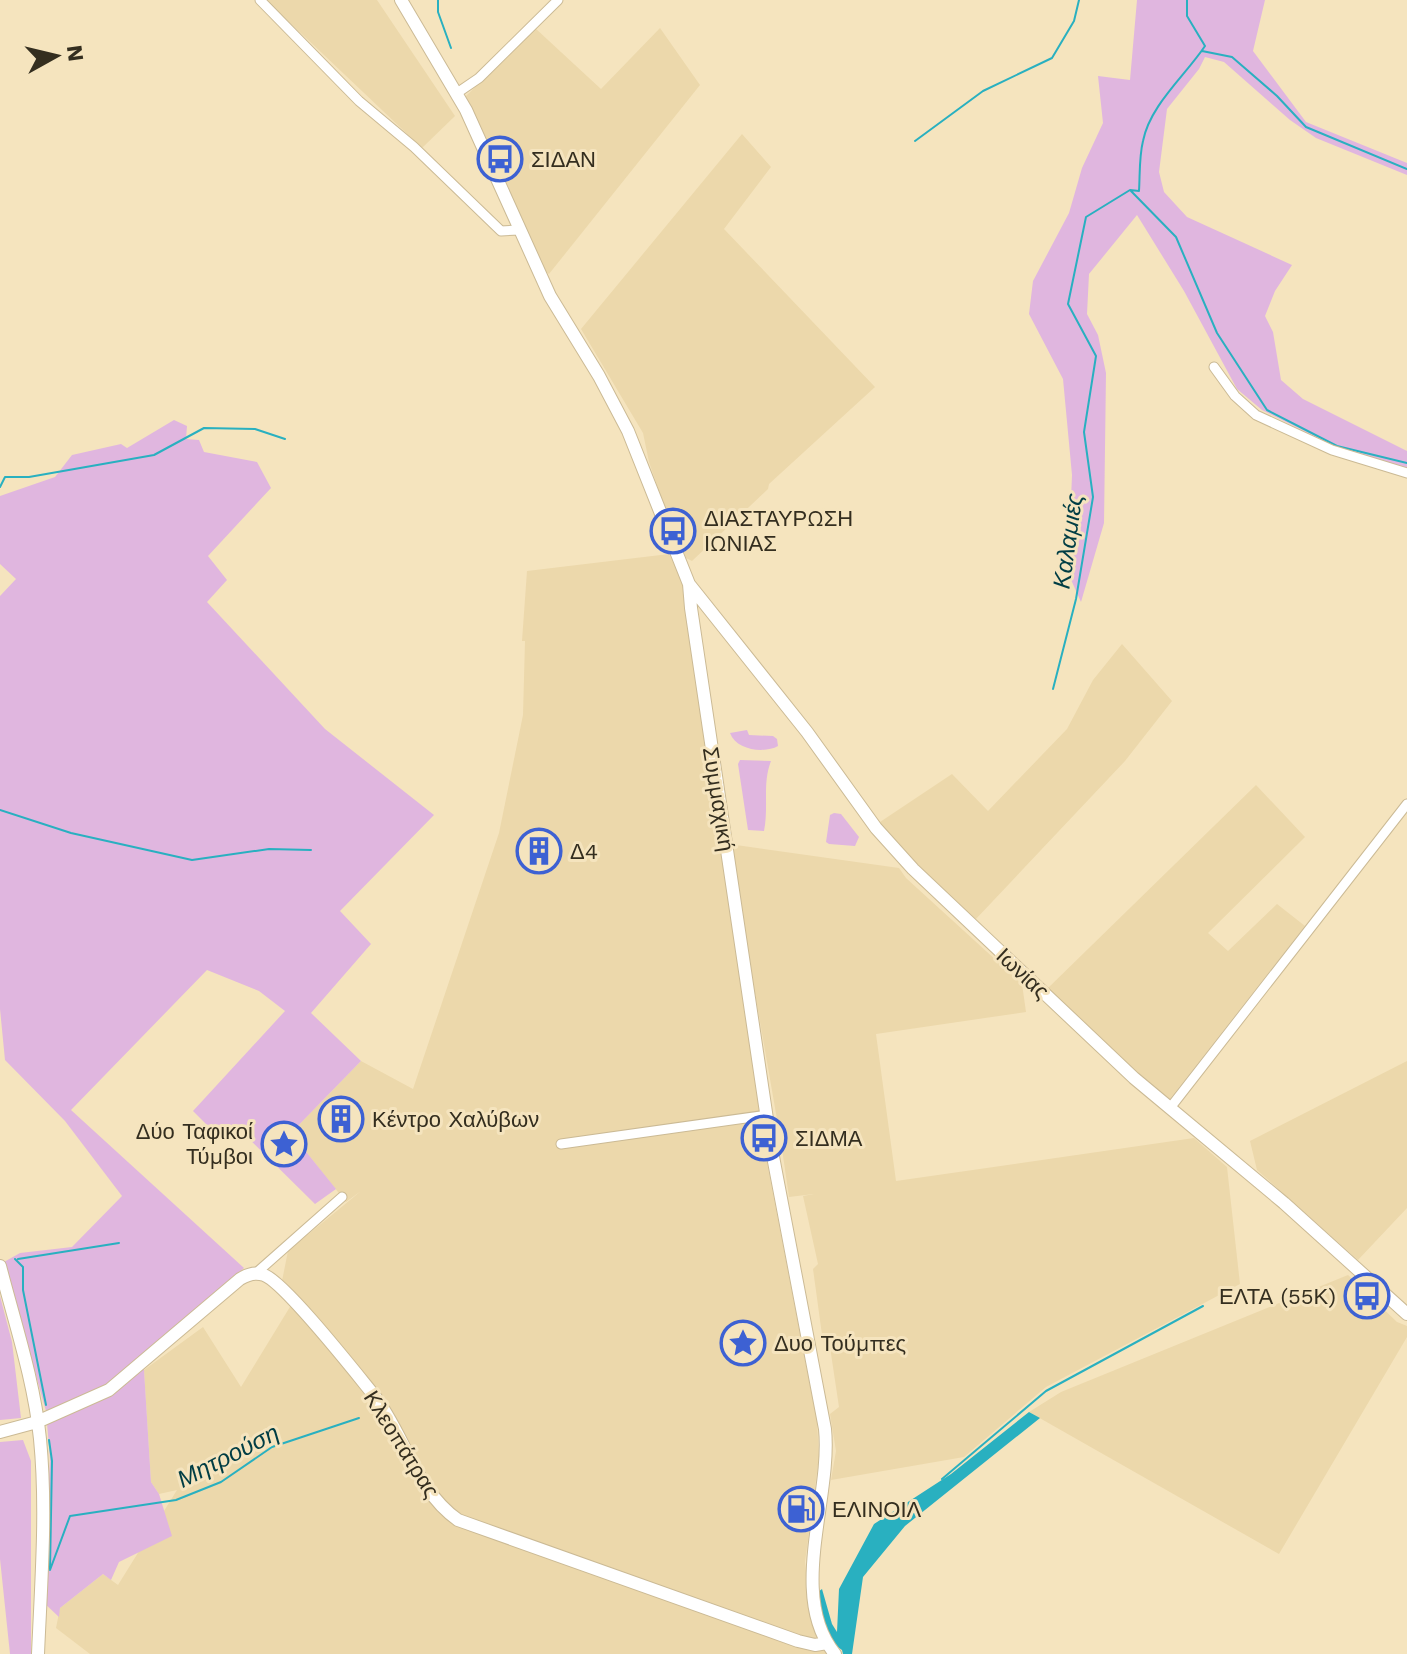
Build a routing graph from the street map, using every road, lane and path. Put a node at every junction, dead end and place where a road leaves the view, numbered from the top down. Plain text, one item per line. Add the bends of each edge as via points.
1 (260, 0) edge
2 (401, 0) edge
3 (558, 0) edge
4 (457, 93) junction
5 (519, 230) junction
6 (1214, 367) dead end
7 (1407, 473) edge
8 (689, 584) junction
9 (705, 604) junction
10 (691, 608) junction
11 (1407, 804) edge
12 (1170, 1108) junction
13 (767, 1115) junction
14 (561, 1144) dead end
15 (342, 1197) dead end
16 (0, 1266) edge
17 (255, 1274) junction
18 (1407, 1314) edge
19 (37, 1422) junction
20 (0, 1432) edge
21 (827, 1643) junction
22 (38, 1654) edge
23 (835, 1654) edge

1 - 5 street via 501,231
2 - 4 street, Συμμαχική
3 - 4 street
4 - 5 street, Συμμαχική
5 - 8 street, Συμμαχική via 550,296 628,431
6 - 7 street via 1256,415 1332,450
8 - 9 street, Ιωνίας
8 - 10 street, Συμμαχική
9 - 10 street
9 - 12 street, Ιωνίας via 913,869
10 - 13 street, Συμμαχική
11 - 12 street
12 - 18 street, Ιωνίας
13 - 14 street
13 - 21 street, Συμμαχική via 825,1429 813,1588
15 - 17 street
16 - 19 street
17 - 19 street via 240,1279 109,1390
17 - 21 street, Κλεοπάτρας via 281,1288 373,1394 427,1487 458,1520 810,1645
19 - 20 street
19 - 22 street via 42,1511
21 - 23 street, Συμμαχική

